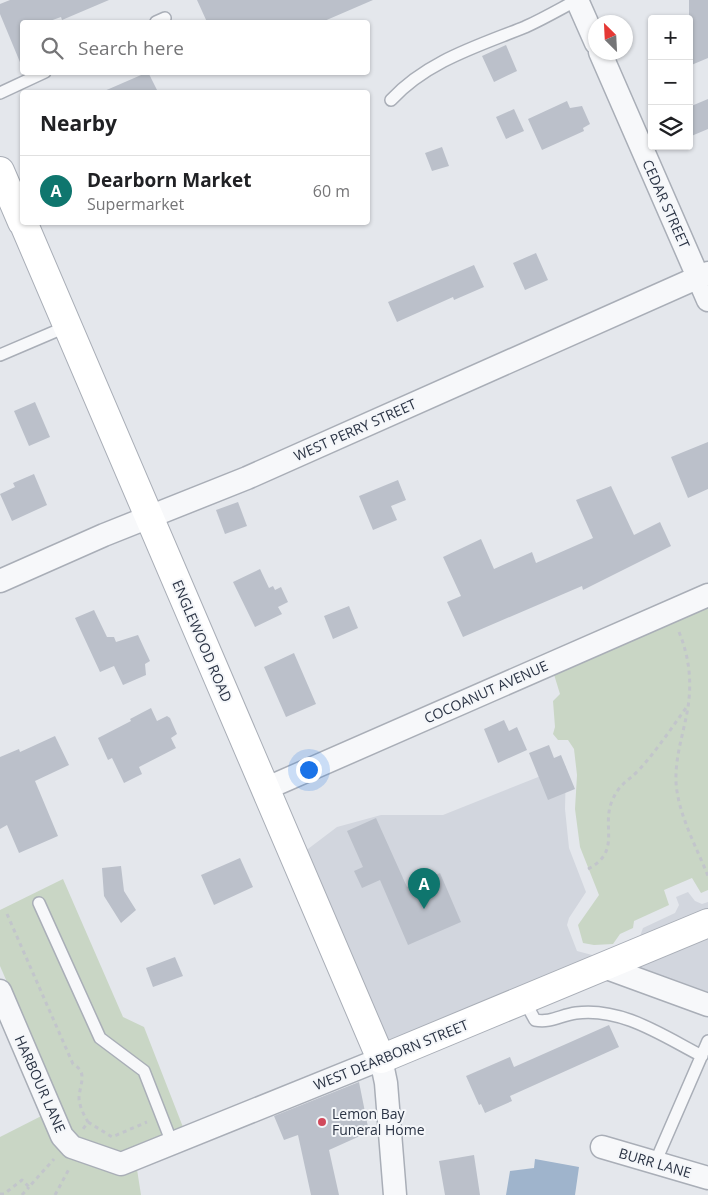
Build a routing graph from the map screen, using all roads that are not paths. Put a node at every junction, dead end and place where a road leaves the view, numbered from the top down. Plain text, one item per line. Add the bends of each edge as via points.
1 (577, 0) edge
2 (588, 25) edge
3 (604, 60) edge
4 (39, 75) edge
5 (0, 93) edge
6 (391, 100) dead end
7 (0, 171) edge
8 (20, 215) edge
9 (24, 225) edge
10 (703, 275) edge
11 (708, 300) edge
12 (68, 326) junction
13 (0, 355) edge
14 (150, 516) junction
15 (0, 581) edge
16 (708, 595) edge
17 (265, 789) junction
18 (39, 903) dead end
19 (708, 923) edge
20 (604, 967) junction
21 (0, 991) edge
22 (524, 1000) junction
23 (708, 1005) edge
24 (708, 1041) edge
25 (702, 1056) junction
26 (381, 1059) junction
27 (172, 1143) junction
28 (602, 1147) dead end
29 (69, 1153) joint
30 (654, 1162) junction
31 (708, 1178) edge
32 (395, 1195) edge

1 - 2 street
1 - 6 lane via 420,73
3 - 10 street, CEDAR STREET
4 - 5 lane
7 - 8 street, ENGLEWOOD ROAD
9 - 12 street, ENGLEWOOD ROAD
10 - 11 street, CEDAR STREET
10 - 14 street, WEST PERRY STREET via 247,478
12 - 13 lane
12 - 14 street, ENGLEWOOD ROAD
14 - 15 street, WEST PERRY STREET
14 - 17 street, ENGLEWOOD ROAD
16 - 17 street, COCOANUT AVENUE
17 - 26 street, ENGLEWOOD ROAD
18 - 27 lane via 100,1038 144,1071
19 - 20 street, WEST DEARBORN STREET
20 - 22 street, WEST DEARBORN STREET
20 - 23 street
21 - 29 street, HARBOUR LANE
22 - 25 lane via 535,1020 546,1022 576,1013 626,1017
22 - 26 street, WEST DEARBORN STREET
24 - 25 lane
25 - 30 lane
26 - 27 street, WEST DEARBORN STREET
26 - 32 street via 386,1083
27 - 29 street, WEST DEARBORN STREET via 121,1164
28 - 30 street, BURR LANE
30 - 31 street, BURR LANE

